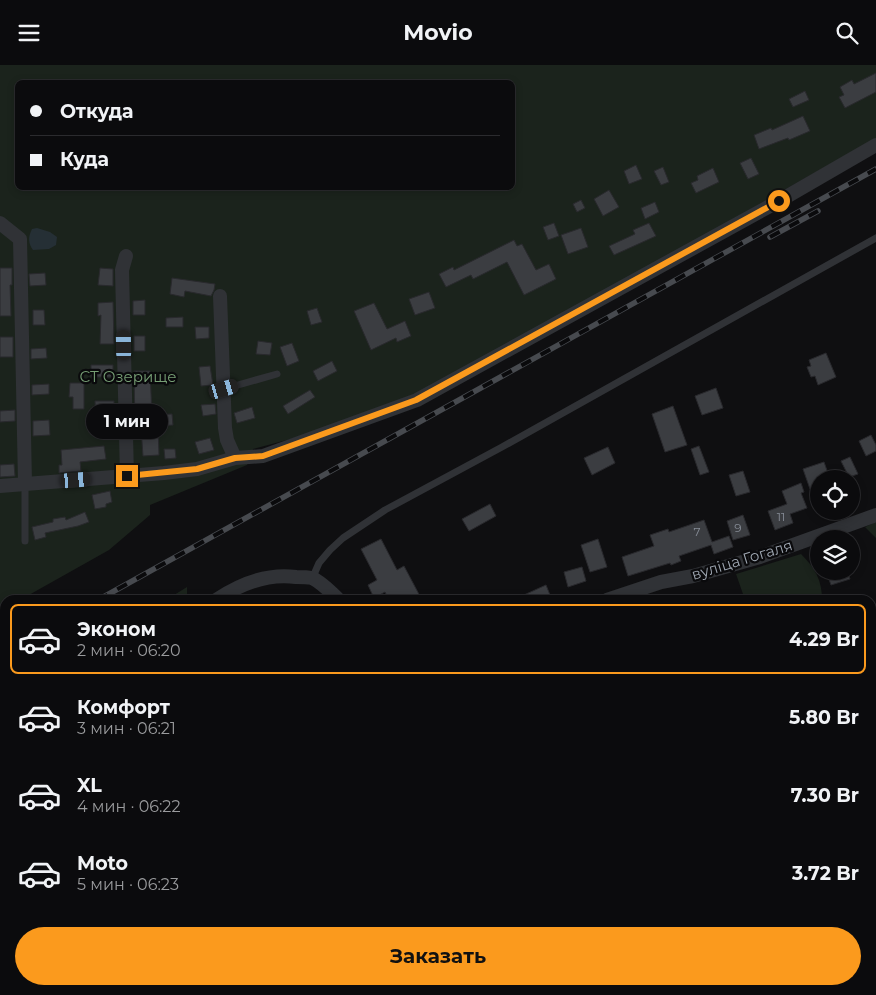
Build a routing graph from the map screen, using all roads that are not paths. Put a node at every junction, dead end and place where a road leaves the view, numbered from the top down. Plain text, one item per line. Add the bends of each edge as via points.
1 (876, 145) edge
2 (0, 223) edge
3 (876, 238) edge
4 (126, 257) dead end
5 (220, 296) dead end
6 (276, 374) dead end
7 (224, 389) junction
8 (240, 458) junction
9 (127, 476) junction
10 (25, 483) junction
11 (0, 486) edge
12 (876, 515) edge
13 (24, 541) dead end
14 (312, 579) junction
15 (223, 595) edge
16 (333, 595) edge
17 (620, 595) edge

1 - 8 street via 416,400 263,456
2 - 10 street via 20,239
3 - 14 lane via 386,510 330,550
4 - 9 street via 122,270
5 - 7 street
6 - 7 lane
7 - 8 street via 227,440
8 - 9 street via 197,469
9 - 10 street
10 - 11 street
10 - 13 lane
12 - 17 street, вуліца Гогаля via 760,557 693,576 661,581
14 - 15 street via 268,577
14 - 16 street

